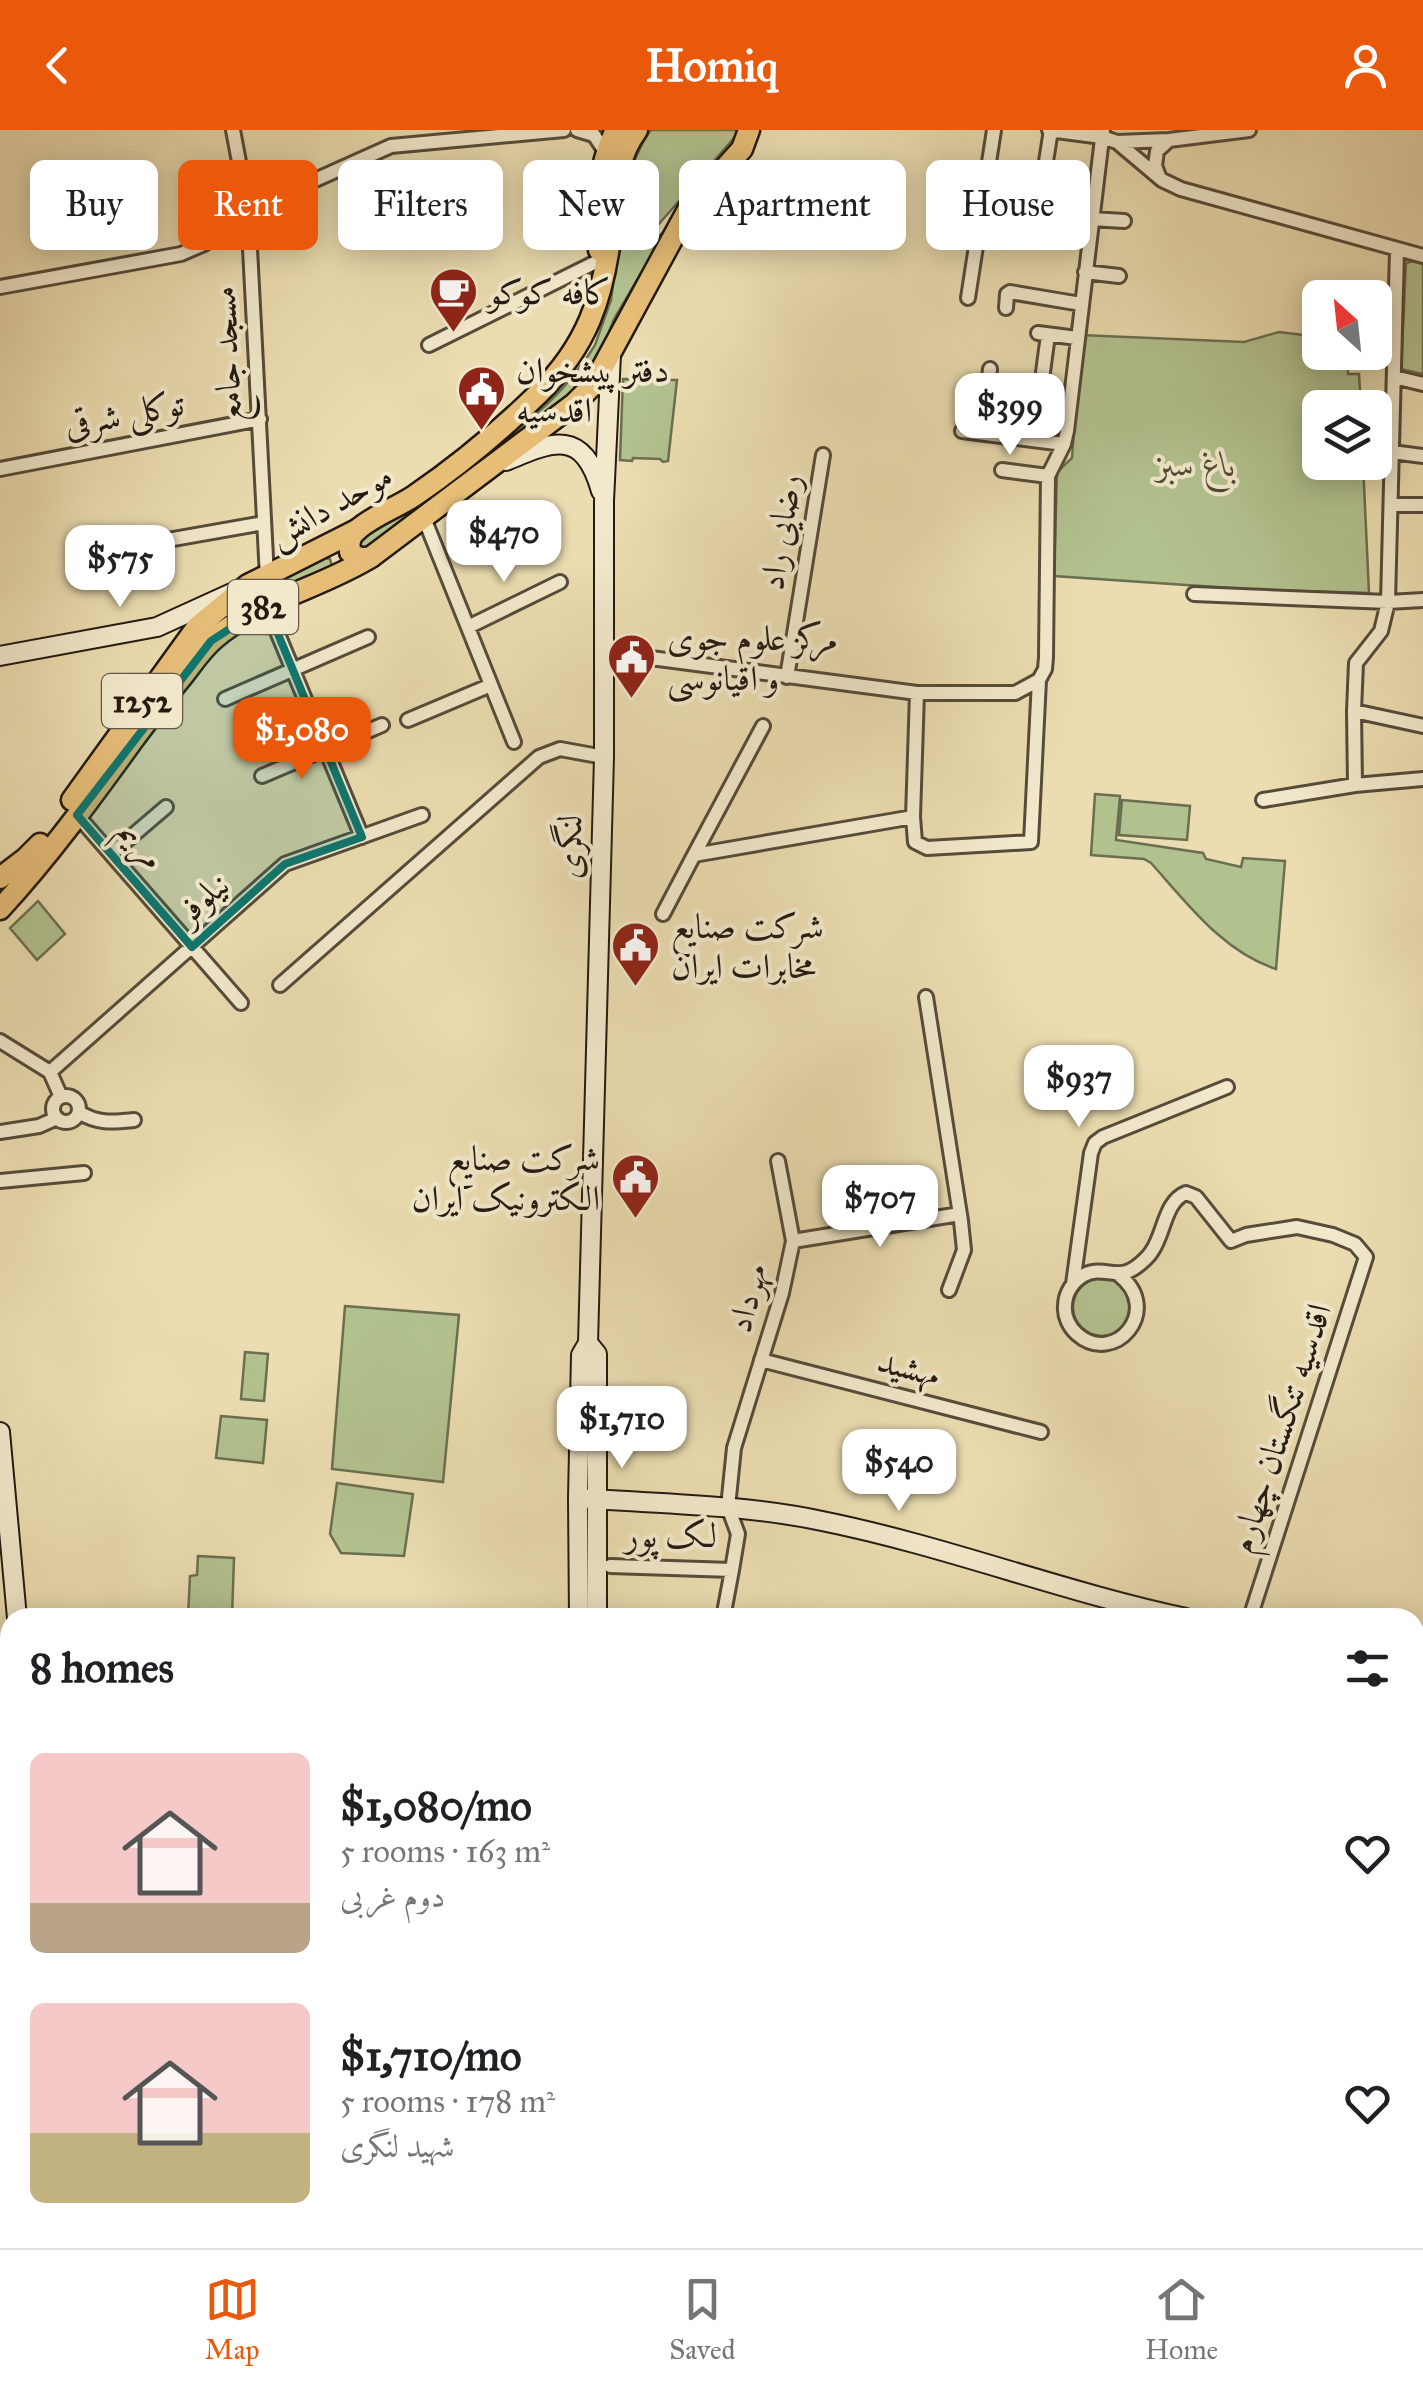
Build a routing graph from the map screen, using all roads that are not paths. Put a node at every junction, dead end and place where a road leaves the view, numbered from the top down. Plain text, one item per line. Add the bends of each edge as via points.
1 (232, 130) edge
2 (564, 130) edge
3 (576, 130) edge
4 (616, 130) edge
5 (637, 130) edge
6 (764, 130) edge
7 (994, 130) edge
8 (1050, 130) edge
9 (1248, 130) edge
10 (1095, 133) edge
11 (746, 139) edge
12 (1169, 140) junction
13 (1117, 142) junction
14 (606, 153) junction
15 (238, 160) edge
16 (1046, 160) edge
17 (318, 179) edge
18 (1162, 180) junction
19 (1092, 219) junction
20 (1124, 221) dead end
21 (190, 250) edge
22 (250, 250) edge
23 (1398, 250) junction
24 (1423, 256) edge
25 (600, 260) junction
26 (1085, 272) junction
27 (1118, 276) dead end
28 (603, 282) junction
29 (0, 287) edge
30 (968, 298) dead end
31 (1081, 304) junction
32 (1006, 308) dead end
33 (1077, 338) junction
34 (429, 345) dead end
35 (611, 354) junction
36 (990, 369) dead end
37 (1043, 372) dead end
38 (1394, 377) junction
39 (1423, 384) edge
40 (260, 418) junction
41 (962, 431) dead end
42 (982, 433) junction
43 (1064, 444) junction
44 (1392, 452) joint
45 (823, 455) dead end
46 (1423, 456) edge
47 (496, 465) junction
48 (0, 469) edge
49 (1002, 470) dead end
50 (1048, 476) junction
51 (1391, 480) edge
52 (604, 500) junction
53 (1423, 504) edge
54 (1391, 506) junction
55 (424, 518) junction
56 (264, 523) junction
57 (356, 530) junction
58 (94, 553) dead end
59 (314, 553) junction
60 (371, 557) junction
61 (334, 578) junction
62 (257, 581) junction
63 (560, 582) dead end
64 (1194, 594) dead end
65 (1423, 600) edge
66 (1388, 602) junction
67 (266, 605) junction
68 (468, 627) junction
69 (368, 637) dead end
70 (201, 652) joint
71 (605, 652) junction
72 (0, 656) edge
73 (293, 670) junction
74 (786, 678) junction
75 (1038, 680) junction
76 (491, 684) junction
77 (917, 693) junction
78 (225, 699) dead end
79 (1354, 711) junction
80 (408, 720) dead end
81 (382, 724) dead end
82 (763, 726) dead end
83 (1423, 726) edge
84 (514, 742) dead end
85 (326, 749) junction
86 (604, 757) junction
87 (262, 776) dead end
88 (1423, 778) edge
89 (1355, 784) junction
90 (1263, 800) dead end
91 (166, 807) dead end
92 (77, 815) junction
93 (422, 816) dead end
94 (913, 817) junction
95 (362, 837) junction
96 (111, 854) junction
97 (694, 855) junction
98 (0, 878) edge
99 (0, 909) edge
100 (663, 914) dead end
101 (192, 948) junction
102 (280, 985) dead end
103 (926, 996) dead end
104 (241, 1002) dead end
105 (0, 1041) edge
106 (50, 1072) junction
107 (1227, 1087) dead end
108 (60, 1097) junction
109 (79, 1112) junction
110 (57, 1118) junction
111 (134, 1120) dead end
112 (0, 1132) edge
113 (778, 1161) dead end
114 (84, 1173) dead end
115 (0, 1180) edge
116 (960, 1214) junction
117 (793, 1241) junction
118 (1119, 1275) junction
119 (1073, 1284) junction
120 (949, 1290) dead end
121 (588, 1343) junction
122 (762, 1360) junction
123 (0, 1432) edge
124 (1041, 1432) dead end
125 (598, 1473) junction
126 (578, 1498) junction
127 (598, 1500) junction
128 (642, 1502) junction
129 (728, 1508) junction
130 (610, 1566) dead end
131 (732, 1570) junction
132 (6, 1584) edge
133 (13, 1608) edge
134 (580, 1608) edge
135 (597, 1608) edge
136 (725, 1608) edge
137 (1139, 1608) edge
138 (1253, 1608) edge

1 - 15 street, مسجد جامع
2 - 17 street via 391,146
3 - 14 street via 594,135
4 - 14 main road
5 - 28 main road, 382 via 618,172
6 - 11 main road
7 - 30 street
8 - 10 street
8 - 16 street
9 - 12 street
10 - 13 street
10 - 19 street
11 - 35 main road, 382 via 690,208
12 - 13 street
12 - 18 street via 1155,158
13 - 18 street
14 - 25 main road via 597,209
18 - 23 street
19 - 20 street
19 - 26 street
21 - 29 street
22 - 40 street, مسجد جامع
23 - 24 street
23 - 38 street
25 - 28 main road
25 - 34 street
26 - 27 street
26 - 31 street
28 - 57 main road, موحد دانش / 382 via 584,338 540,392 475,450
31 - 32 street via 1010,292
31 - 33 street
33 - 37 street via 1043,334
33 - 43 street
35 - 47 main road, موحد دانش / 382 via 574,404
35 - 52 main road, لنگری
36 - 42 street
38 - 39 street
38 - 44 street
40 - 48 street, توکلی شرقی
40 - 56 street, مسجد جامع
41 - 42 street
42 - 43 street
43 - 50 street
44 - 46 street
45 - 74 street, رضایی راد
47 - 52 main road via 546,444 568,445 593,470
47 - 55 main road, موحد دانش / 382
49 - 50 street
50 - 75 street via 1046,657
51 - 54 street
52 - 71 main road, لنگری
53 - 54 street
54 - 66 street
55 - 60 main road, موحد دانش / 382
55 - 68 street
56 - 58 street
56 - 62 street, مسجد جامع
57 - 59 main road, موحد دانش / 382
57 - 60 main road via 350,552
59 - 61 main road via 334,556
59 - 62 main road, موحد دانش / 382
60 - 61 main road, موحد دانش / 382
61 - 67 main road, موحد دانش / 382
62 - 72 main road, موحد دانش / 382 via 158,627
62 - 98 main road, 1252 via 188,637 39,846
63 - 68 street
64 - 66 street
65 - 66 street
66 - 79 street via 1381,632 1356,664
67 - 70 main road, موحد دانش / 382
67 - 73 street
68 - 76 street
69 - 73 street
70 - 92 main road, 1252
71 - 74 street
71 - 86 main road, لنگری
73 - 78 street
73 - 85 street
74 - 77 street
75 - 77 street via 1016,693
75 - 94 street via 1031,842 927,848 915,842
76 - 80 street
76 - 84 street
77 - 94 street
79 - 83 street
79 - 89 street
81 - 85 street
82 - 97 street
85 - 87 street
85 - 95 street
86 - 102 street via 560,749 538,758
86 - 121 main road, لنگری
88 - 89 street
89 - 90 street
91 - 96 street
92 - 96 street, مریم
92 - 99 main road, 1252
93 - 95 street, نیلوفر
94 - 97 street
95 - 101 street, نیلوفر via 285,864
96 - 101 street, مریم
97 - 100 street
101 - 104 street, مریم
101 - 106 street, نیلوفر
103 - 116 street
105 - 106 street
106 - 108 street
107 - 119 street via 1095,1143
108 - 109 street via 76,1100
108 - 110 street
109 - 110 street via 68,1122
109 - 111 street via 107,1123
110 - 112 street
113 - 117 street, مهرداد
114 - 115 street
116 - 117 street
116 - 120 street via 964,1250
117 - 122 street, مهرداد
118 - 119 street via 1094,1271
118 - 119 street via 1135,1292 1137,1316 1124,1336 1102,1344 1080,1337 1066,1318
118 - 138 street, اقدسیه تنگستان چهارم via 1152,1252 1186,1193 1231,1241 1297,1227 1332,1234 1366,1257
121 - 125 main road via 597,1354
121 - 126 main road via 581,1355
122 - 124 street, مهشید
122 - 129 street, مهرداد via 734,1448
123 - 132 main road
125 - 127 main road
125 - 128 main road via 610,1489
126 - 127 main road
126 - 134 main road
127 - 128 main road
127 - 135 main road
128 - 129 main road
129 - 131 street, لک پور via 738,1534
129 - 137 main road via 878,1533
130 - 131 street, لک پور
131 - 136 street
132 - 133 main road

